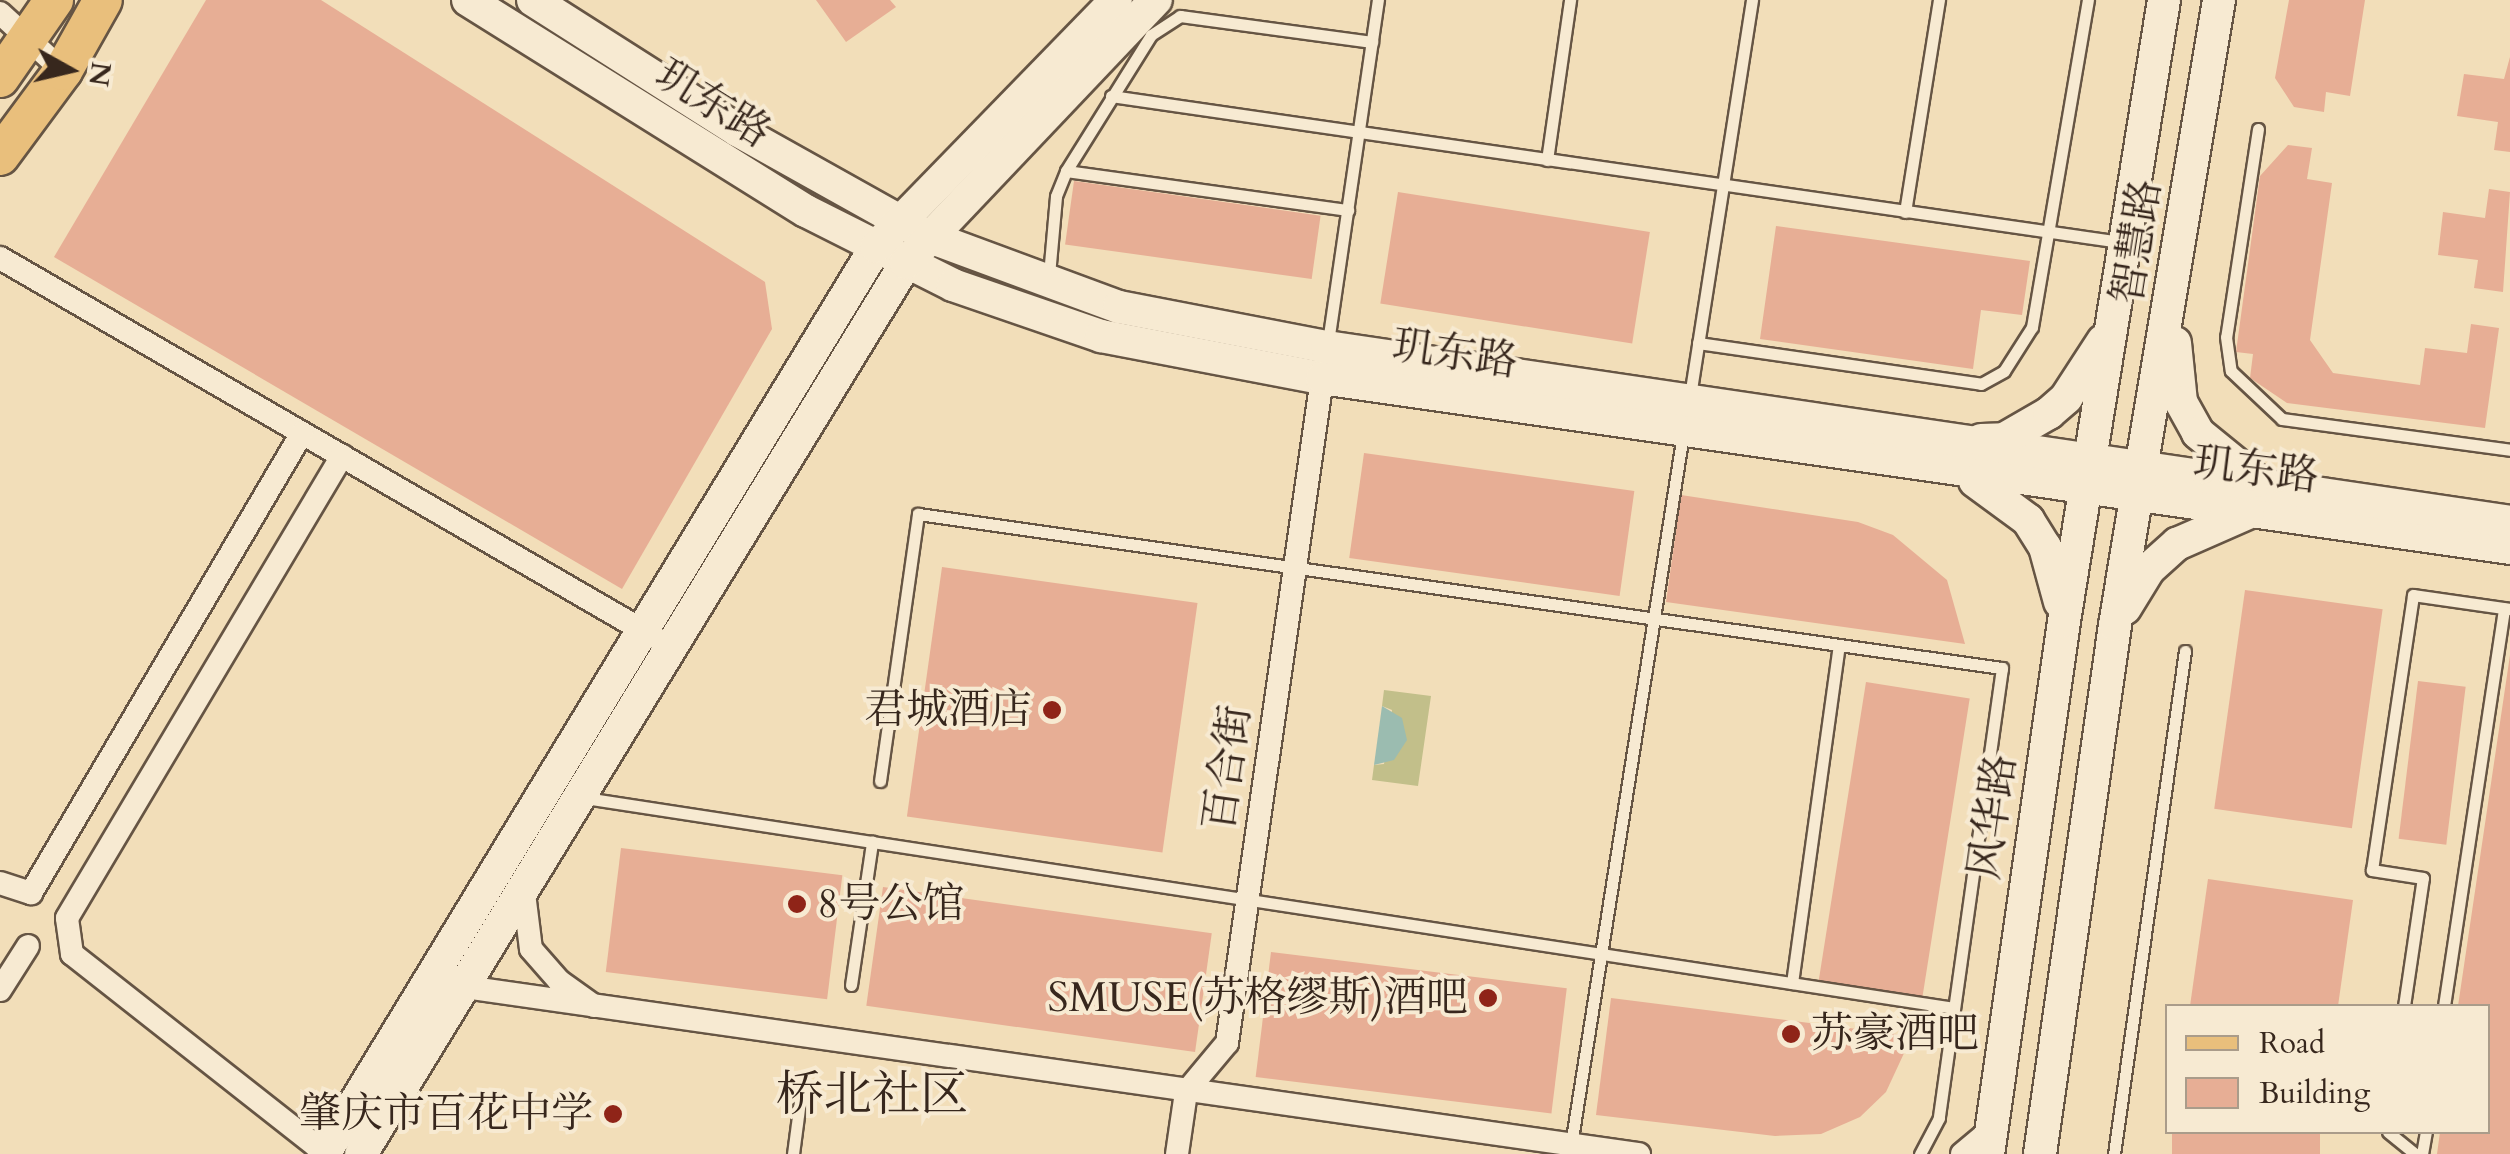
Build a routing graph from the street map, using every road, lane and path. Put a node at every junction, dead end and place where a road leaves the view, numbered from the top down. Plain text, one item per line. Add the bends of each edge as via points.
1 (54, 0) edge
2 (103, 0) edge
3 (468, 0) edge
4 (533, 0) edge
5 (1116, 0) edge
6 (1156, 0) edge
7 (1378, 0) edge
8 (1570, 0) edge
9 (1752, 0) edge
10 (1939, 0) edge
11 (2088, 0) edge
12 (2164, 0) edge
13 (2219, 0) edge
14 (0, 13) edge
15 (27, 39) junction
16 (1372, 42) junction
17 (63, 71) junction
18 (0, 78) edge
19 (1110, 96) junction
20 (2258, 129) dead end
21 (1359, 132) junction
22 (0, 156) edge
23 (1547, 160) junction
24 (1066, 171) junction
25 (1723, 185) junction
26 (1348, 210) junction
27 (1905, 212) junction
28 (913, 228) junction
29 (2048, 232) junction
30 (2127, 243) junction
31 (876, 247) junction
32 (0, 258) edge
33 (906, 263) junction
34 (1048, 284) junction
35 (2170, 307) junction
36 (2115, 320) junction
37 (1698, 342) junction
38 (1325, 362) junction
39 (1686, 416) junction
40 (302, 433) junction
41 (2510, 450) edge
42 (342, 456) junction
43 (1957, 457) junction
44 (2087, 477) junction
45 (2140, 483) junction
46 (2259, 498) junction
47 (2510, 522) edge
48 (2510, 548) edge
49 (1294, 568) junction
50 (2507, 608) edge
51 (1654, 618) junction
52 (2064, 622) junction
53 (2115, 625) junction
54 (642, 630) junction
55 (1839, 645) junction
56 (672, 647) junction
57 (2185, 651) dead end
58 (2052, 698) junction
59 (2106, 705) junction
60 (880, 781) dead end
61 (580, 797) junction
62 (872, 842) junction
63 (0, 883) edge
64 (524, 888) junction
65 (1247, 900) junction
66 (28, 946) dead end
67 (1602, 954) junction
68 (447, 983) junction
69 (1792, 983) junction
70 (851, 985) dead end
71 (0, 990) edge
72 (2404, 1004) edge
73 (2444, 1004) edge
74 (1954, 1008) junction
75 (601, 1010) junction
76 (802, 1086) dead end
77 (1186, 1092) junction
78 (2391, 1134) edge
79 (1990, 1141) edge
80 (1572, 1145) junction
81 (325, 1153) edge
82 (361, 1154) edge
83 (793, 1154) edge
84 (1177, 1154) edge
85 (1639, 1154) edge
86 (1920, 1154) edge
87 (1962, 1154) edge
88 (2040, 1154) edge
89 (2114, 1154) edge
90 (2419, 1154) edge

1 - 15 main road
2 - 17 main road
3 - 31 main road, 玑东路 via 718,159
4 - 28 main road, 玑东路 via 737,130
5 - 28 main road
6 - 28 main road
7 - 16 lane
8 - 23 lane
9 - 25 lane
10 - 27 lane
11 - 29 lane
12 - 30 main road, 智慧路
13 - 35 main road, 智慧路
14 - 15 street
15 - 17 street
15 - 18 main road
16 - 19 lane via 1180,16 1151,35
16 - 21 lane
17 - 22 main road
19 - 21 lane
19 - 24 lane
20 - 41 lane via 2226,337 2231,372 2282,419
21 - 23 lane
21 - 26 lane
23 - 25 lane
24 - 26 lane
24 - 34 lane via 1056,196
25 - 27 lane
25 - 37 lane
26 - 38 lane
27 - 29 lane
28 - 31 main road
28 - 33 main road
28 - 34 main road, 玑东路
29 - 30 lane
29 - 37 lane via 2032,328 2021,352 1981,384
30 - 36 main road, 智慧路
31 - 33 main road, 玑东路
31 - 54 main road
32 - 40 street
33 - 38 main road, 玑东路 via 1100,336
33 - 56 main road
34 - 38 main road, 玑东路
35 - 45 main road, 智慧路
35 - 46 main road via 2181,402 2198,433
36 - 43 main road via 2066,398 2028,429
36 - 44 main road, 智慧路
37 - 39 lane
38 - 39 main road, 玑东路
38 - 49 street, 百合街
39 - 43 main road, 玑东路
39 - 51 lane
40 - 42 street
40 - 63 street via 31,893
42 - 54 street
42 - 81 street via 67,918 72,954
43 - 44 main road, 玑东路
43 - 52 main road via 2028,520 2054,573
44 - 45 main road, 玑东路
44 - 52 main road, 风华路
45 - 46 main road, 玑东路
45 - 53 main road
46 - 47 main road, 玑东路
46 - 48 main road, 玑东路
46 - 53 main road via 2177,544 2149,570
49 - 51 lane
49 - 60 lane via 918,514
49 - 65 street, 百合街
50 - 72 lane via 2413,595 2372,870 2423,878
50 - 73 lane
51 - 55 lane
51 - 67 lane
52 - 58 main road, 风华路
53 - 59 main road
54 - 56 street
54 - 68 main road
55 - 69 lane
55 - 74 lane via 2002,668
56 - 61 main road
57 - 89 lane
58 - 59 main road
58 - 79 main road, 风华路
59 - 88 main road
61 - 62 lane
61 - 64 main road
62 - 65 lane
62 - 70 lane
64 - 68 main road
64 - 75 street via 531,949 558,982
65 - 67 lane
65 - 77 street, 百合街 via 1227,1043
66 - 71 street
67 - 69 lane
67 - 80 lane
68 - 75 street
68 - 81 main road
68 - 82 main road
69 - 74 lane
74 - 86 lane via 1939,1118
75 - 77 street
76 - 83 lane
77 - 80 street
77 - 84 street
78 - 90 lane
79 - 87 street
80 - 85 street

